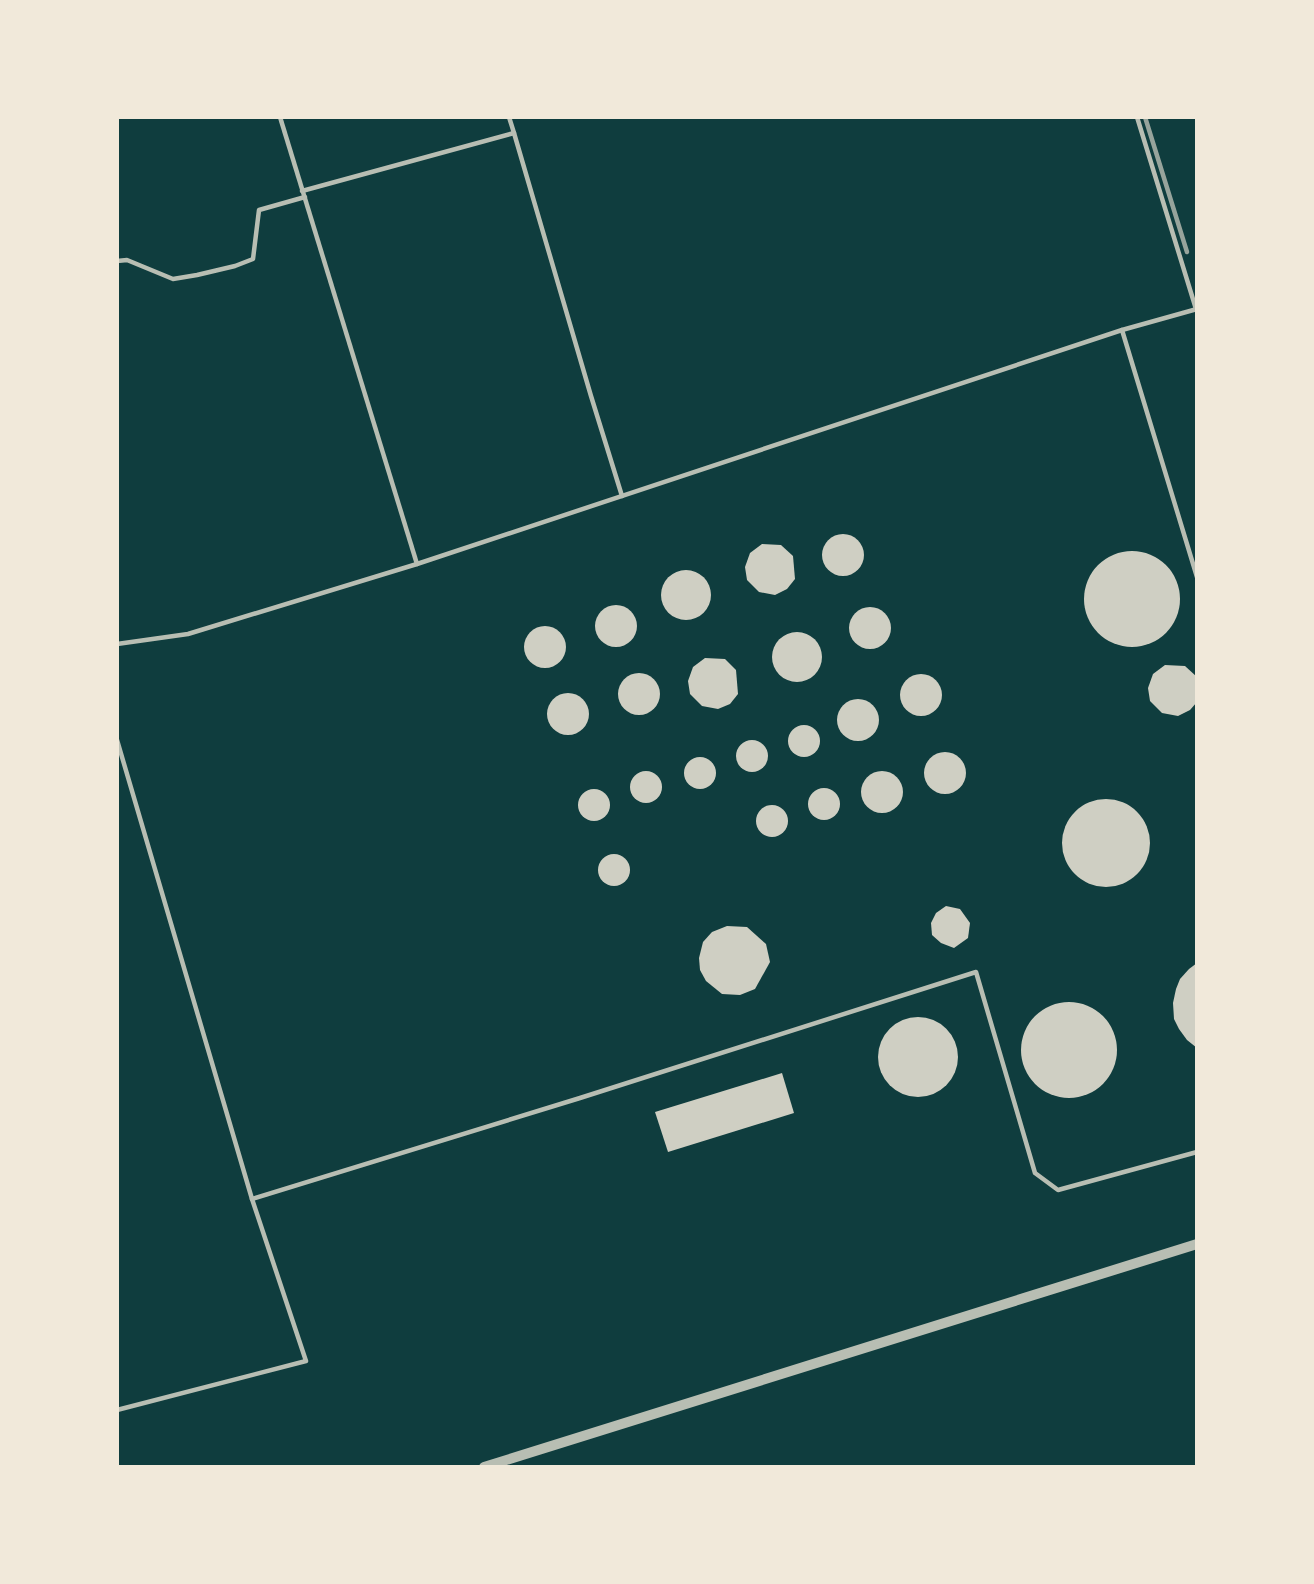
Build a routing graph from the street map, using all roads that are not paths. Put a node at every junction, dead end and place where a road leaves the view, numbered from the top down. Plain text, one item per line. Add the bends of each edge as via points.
1 (280, 117) edge
2 (509, 117) edge
3 (1137, 117) edge
4 (514, 134) junction
5 (302, 191) junction
6 (304, 197) junction
7 (117, 261) edge
8 (1196, 309) edge
9 (1122, 330) junction
10 (622, 496) junction
11 (417, 564) junction
12 (1197, 577) edge
13 (117, 644) edge
14 (117, 740) edge
15 (1197, 1152) edge
16 (252, 1199) junction
17 (1197, 1244) edge
18 (117, 1410) edge
19 (484, 1467) edge

1 - 5 lane
2 - 4 lane
3 - 8 lane
4 - 5 lane
4 - 10 lane
5 - 6 lane
6 - 7 lane via 259,210 253,259 235,266 173,279 127,260
6 - 11 lane
8 - 9 lane
9 - 10 lane
9 - 12 lane
10 - 11 lane
11 - 13 lane via 188,634
14 - 16 lane
15 - 16 lane via 1058,1190 1035,1173 976,972
16 - 18 lane via 306,1361
17 - 19 street

